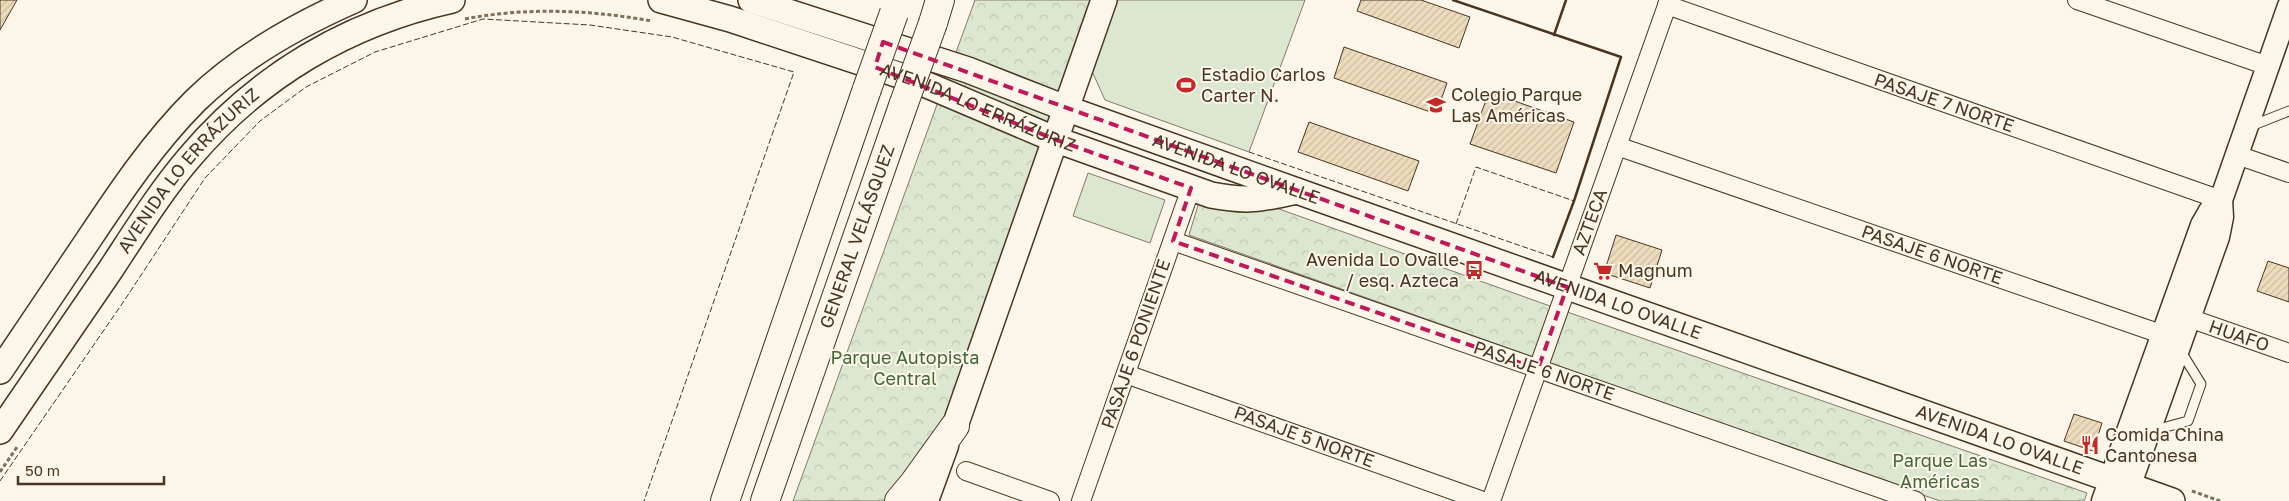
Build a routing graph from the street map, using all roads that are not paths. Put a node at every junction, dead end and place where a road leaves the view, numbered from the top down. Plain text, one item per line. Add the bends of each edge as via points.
1 (354, 0) edge
2 (751, 0) edge
3 (1104, 0) edge
4 (2077, 0) edge
5 (1668, 3) edge
6 (896, 6) edge
7 (457, 10) edge
8 (659, 11) edge
9 (936, 11) edge
10 (2287, 18) edge
11 (2268, 66) junction
12 (1065, 108) junction
13 (2289, 111) edge
14 (2246, 128) junction
15 (1054, 138) junction
16 (1617, 146) junction
17 (2237, 155) junction
18 (2289, 173) edge
19 (1191, 188) junction
20 (1297, 191) junction
21 (2220, 200) junction
22 (1173, 241) junction
23 (1567, 287) junction
24 (2189, 318) junction
25 (2161, 334) junction
26 (2179, 348) junction
27 (2289, 353) edge
28 (1538, 369) junction
29 (0, 371) edge
30 (1126, 374) junction
31 (955, 426) junction
32 (2149, 432) junction
33 (10, 436) edge
34 (966, 470) dead end
35 (2117, 492) edge
36 (2182, 496) edge
37 (725, 501) edge
38 (765, 501) edge
39 (899, 501) edge
40 (927, 501) edge
41 (1050, 501) edge
42 (1081, 501) edge
43 (1483, 501) edge
44 (1491, 501) edge
45 (1916, 501) edge

1 - 29 main road, AVENIDA LO ERRÁZURIZ via 283,36 196,100 157,143 117,197
2 - 12 main road, AVENIDA LO ERRÁZURIZ via 968,70
3 - 12 main road
4 - 11 street
5 - 16 street, AZTECA
5 - 21 street, PASAJE 7 NORTE
6 - 37 highway, bridge
7 - 33 main road, AVENIDA LO ERRÁZURIZ via 389,17 324,46 269,82 229,116 188,158 165,189
8 - 15 main road, AVENIDA LO ERRÁZURIZ via 730,19 920,82
9 - 38 highway, GENERAL VELÁSQUEZ, bridge
10 - 11 street
11 - 14 street
12 - 15 main road
12 - 20 main road, AVENIDA LO OVALLE
13 - 14 lane
14 - 17 street
15 - 19 main road, AVENIDA LO ERRÁZURIZ
15 - 31 main road
16 - 23 street, AZTECA
16 - 25 street, PASAJE 6 NORTE
17 - 18 street
17 - 21 street
19 - 20 main road, AVENIDA LO ERRÁZURIZ via 1218,196 1255,200
19 - 22 street, PASAJE 6 PONIENTE
20 - 23 main road, AVENIDA LO OVALLE
21 - 24 street via 2222,217 2218,237
21 - 25 street via 2202,225
22 - 28 street, PASAJE 6 NORTE
22 - 30 street, PASAJE 6 PONIENTE
23 - 28 street, AZTECA
23 - 35 main road, AVENIDA LO OVALLE
24 - 26 street
24 - 27 street, HUAFO
25 - 35 street
26 - 32 street
26 - 32 lane via 2201,384 2188,421
28 - 44 street, AZTECA
28 - 45 street, PASAJE 6 NORTE
30 - 42 street, PASAJE 6 PONIENTE
30 - 43 street, PASAJE 5 NORTE
31 - 39 highway
31 - 40 street
32 - 35 street
34 - 41 street
35 - 36 main road, AVENIDA LO OVALLE

